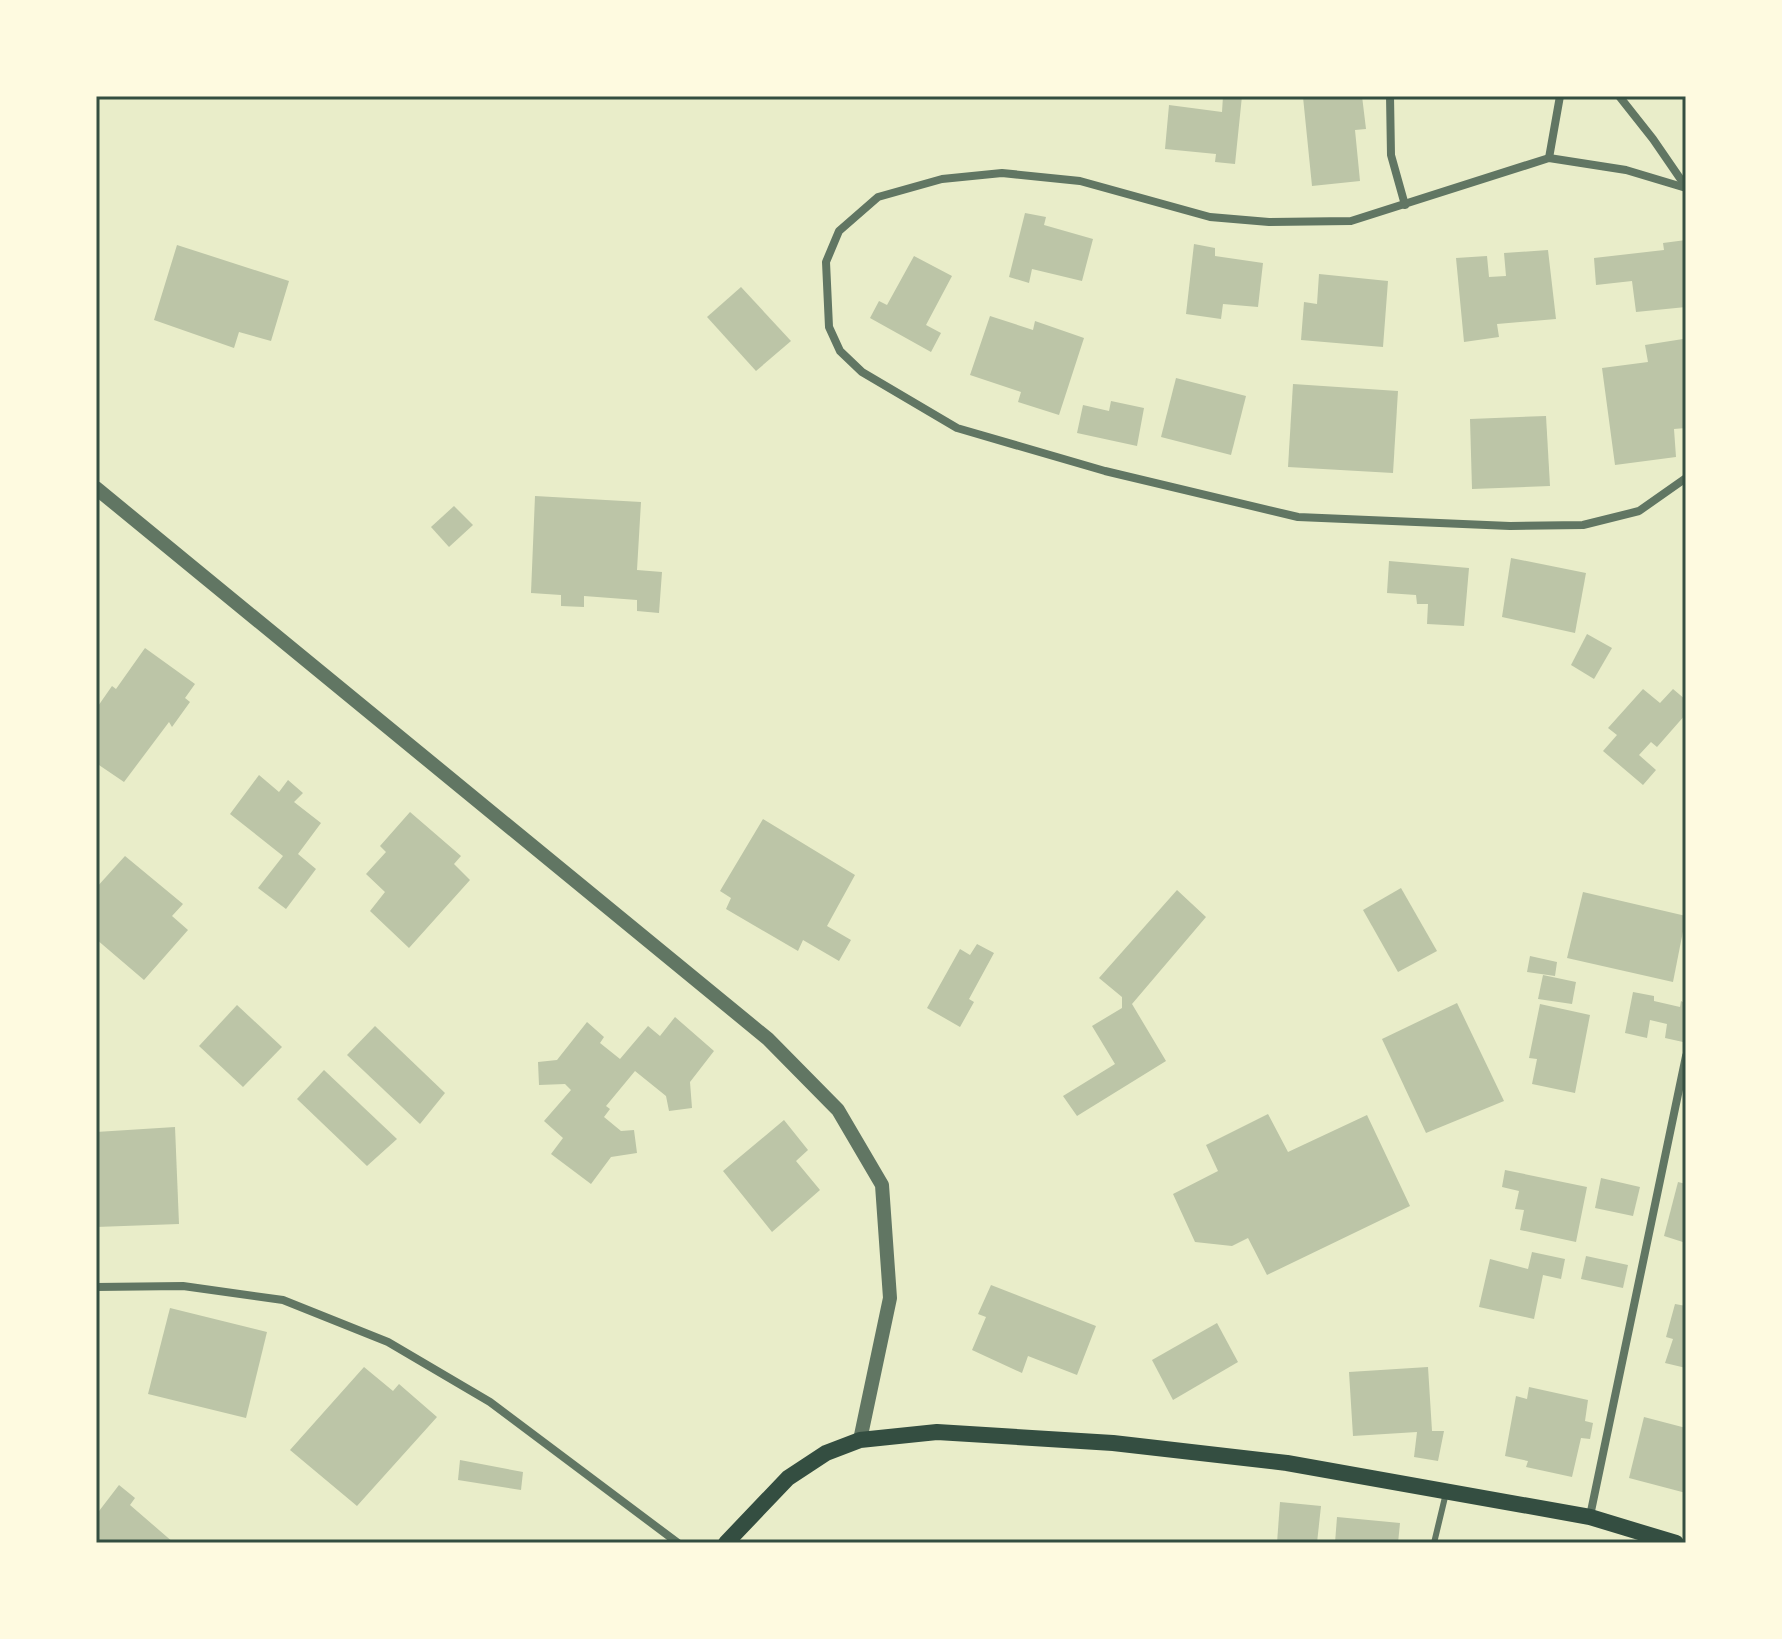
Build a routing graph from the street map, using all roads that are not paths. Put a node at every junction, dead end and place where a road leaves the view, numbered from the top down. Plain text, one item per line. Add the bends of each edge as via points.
1 (1390, 96) edge
2 (1560, 96) edge
3 (1619, 96) edge
4 (1549, 158) junction
5 (1686, 188) edge
6 (1405, 205) junction
7 (1686, 478) edge
8 (96, 488) edge
9 (1686, 1056) edge
10 (96, 1287) edge
11 (860, 1440) junction
12 (1447, 1490) junction
13 (1590, 1517) junction
14 (678, 1543) edge
15 (726, 1543) edge
16 (1434, 1543) edge
17 (1676, 1543) edge

1 - 6 street via 1391,155
2 - 4 street
3 - 5 street
4 - 5 street via 1626,170
4 - 6 street
6 - 7 street via 1351,221 1269,222 1210,217 1080,181 1002,173 942,179 878,197 839,231 826,262 829,327 840,351 862,372 957,428 1105,471 1298,517 1583,525 1639,511
8 - 11 street via 768,1039 838,1110 882,1185 890,1298
9 - 13 street
10 - 14 street via 183,1286 283,1300 388,1342 490,1402
11 - 12 main road via 937,1432 1113,1443 1287,1463
11 - 15 main road via 826,1453 788,1478
12 - 13 main road
12 - 16 lane
13 - 17 main road

